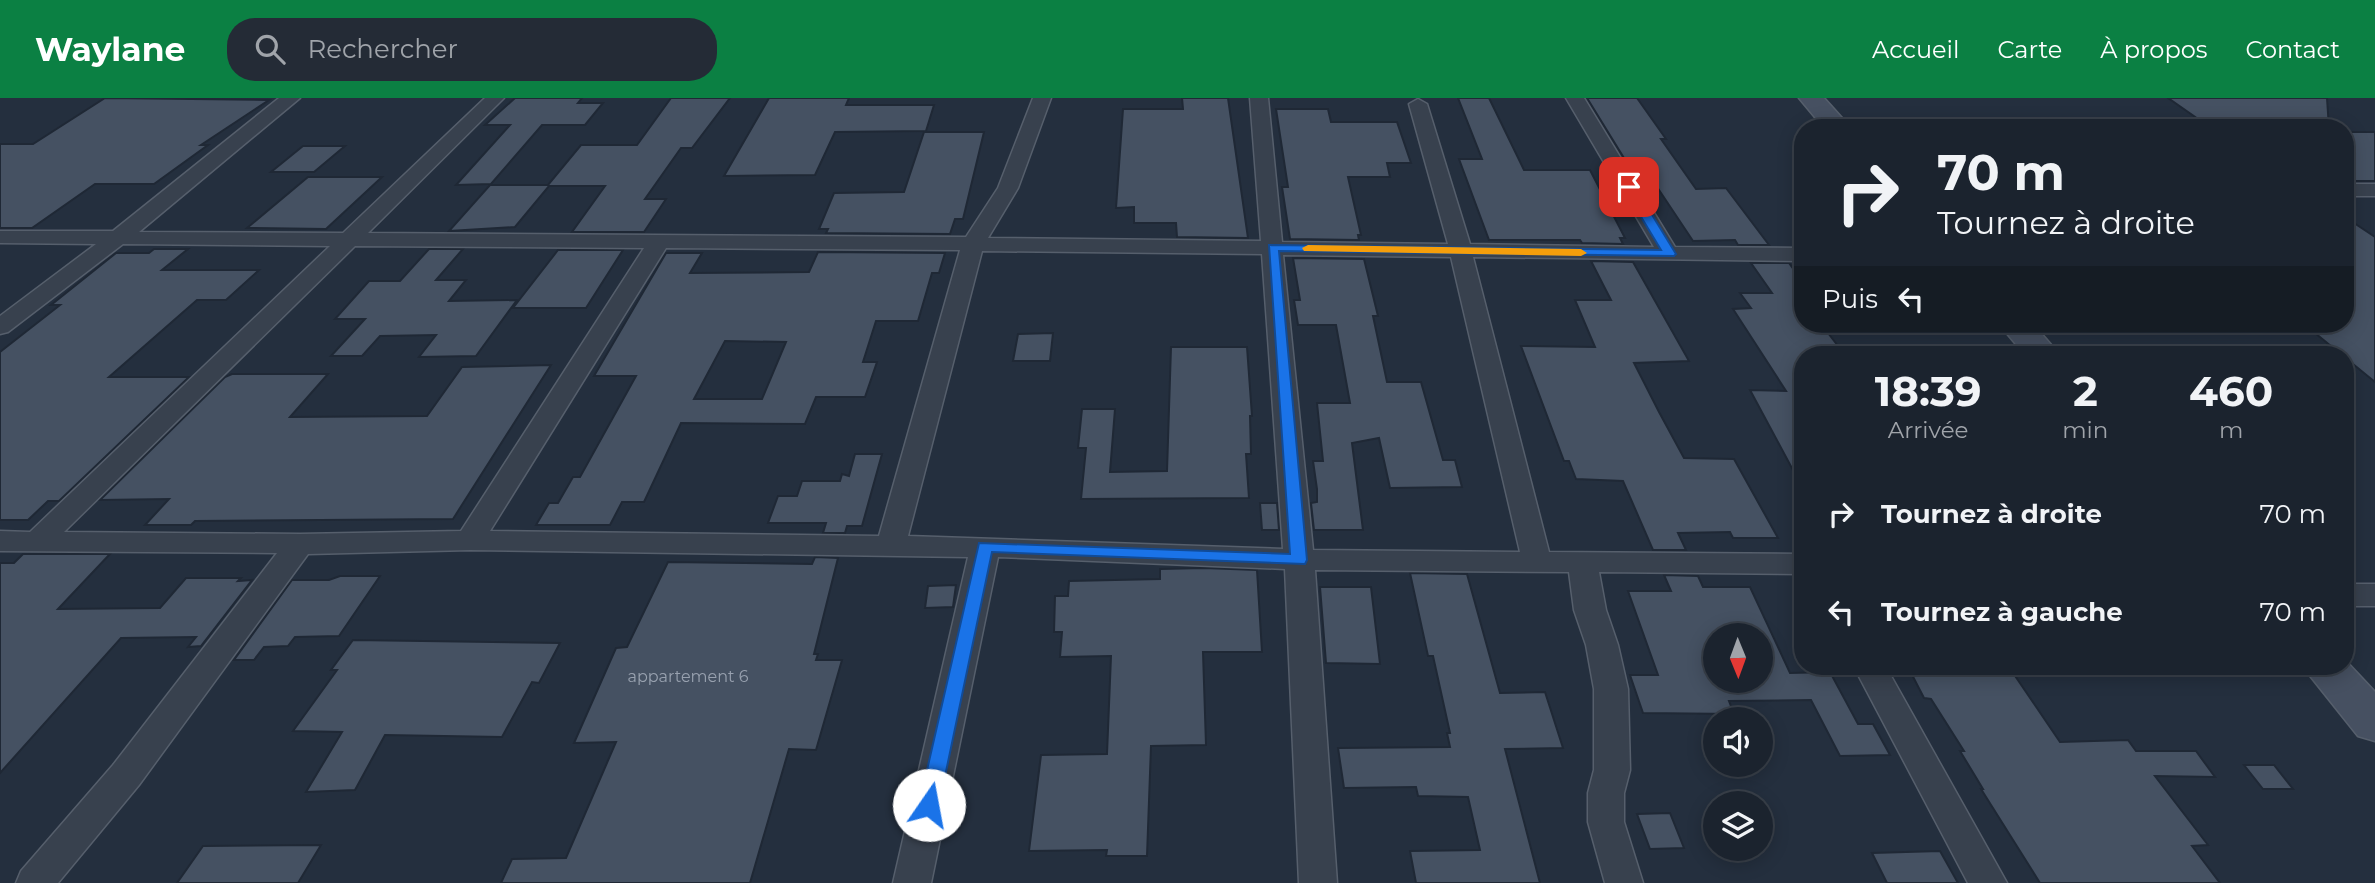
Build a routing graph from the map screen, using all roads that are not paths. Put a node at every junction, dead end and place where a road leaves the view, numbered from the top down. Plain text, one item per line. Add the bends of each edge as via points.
1 (291, 98) edge
2 (495, 98) edge
3 (1042, 98) edge
4 (1258, 98) edge
5 (1575, 98) edge
6 (1811, 98) edge
7 (1418, 104) dead end
8 (1830, 119) edge
9 (2354, 190) edge
10 (2375, 190) edge
11 (0, 237) edge
12 (118, 238) junction
13 (347, 240) junction
14 (659, 242) junction
15 (973, 244) junction
16 (1273, 248) junction
17 (1461, 251) junction
18 (1670, 254) junction
19 (1794, 255) edge
20 (0, 327) edge
21 (2023, 333) edge
22 (2035, 346) edge
23 (470, 540) junction
24 (0, 541) edge
25 (38, 541) junction
26 (300, 544) junction
27 (891, 546) junction
28 (985, 547) junction
29 (1299, 560) junction
30 (1582, 560) junction
31 (1537, 562) junction
32 (1794, 564) edge
33 (2354, 595) edge
34 (2375, 595) edge
35 (1874, 675) edge
36 (2332, 675) edge
37 (2375, 723) edge
38 (35, 883) edge
39 (912, 883) edge
40 (1318, 883) edge
41 (1624, 883) edge
42 (1988, 883) edge

1 - 12 street
2 - 13 street
3 - 15 street via 1009,188
4 - 16 street
5 - 18 street
6 - 8 street
7 - 17 street
9 - 10 street
11 - 12 street
12 - 13 street
12 - 20 street
13 - 14 street
13 - 25 street
14 - 15 street
14 - 23 street
15 - 16 street
15 - 27 street
16 - 17 street
16 - 29 street
17 - 18 street
17 - 31 street
18 - 19 street
21 - 22 street
23 - 26 street
23 - 27 street
24 - 25 street
25 - 26 street
26 - 38 street via 126,775
27 - 28 street
28 - 29 street
28 - 39 street
29 - 31 street
29 - 40 street
30 - 31 street
30 - 32 street
30 - 41 street via 1611,689 1612,770 1606,822
33 - 34 street
35 - 42 street
36 - 37 street

